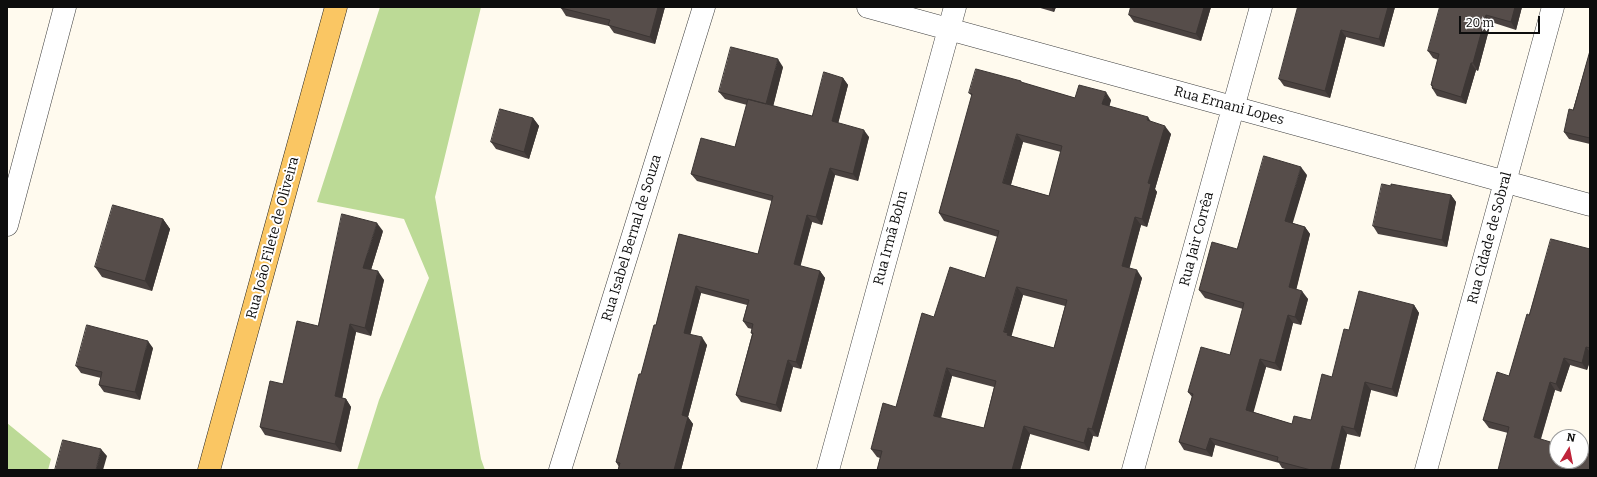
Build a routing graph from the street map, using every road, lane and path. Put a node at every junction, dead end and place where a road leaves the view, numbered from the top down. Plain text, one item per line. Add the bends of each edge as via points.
1 (66, 7) edge
2 (336, 7) edge
3 (704, 7) edge
4 (868, 7) edge
5 (955, 7) edge
6 (1261, 7) edge
7 (1553, 7) edge
8 (949, 29) junction
9 (1233, 107) junction
10 (1505, 182) junction
11 (1590, 205) edge
12 (7, 225) edge
13 (210, 470) edge
14 (560, 470) edge
15 (828, 470) edge
16 (1133, 470) edge
17 (1426, 470) edge

1 - 12 street
2 - 13 main road, Rua João Filete de Oliveira
3 - 14 street, Rua Isabel Bernal de Souza
4 - 8 street, Rua Ernani Lopes
5 - 8 street, Rua Irmã Bohn
6 - 9 street, Rua Jair Corrêa
7 - 10 street, Rua Cidade de Sobral
8 - 9 street, Rua Ernani Lopes
8 - 15 street, Rua Irmã Bohn
9 - 10 street, Rua Ernani Lopes
9 - 16 street, Rua Jair Corrêa
10 - 11 street, Rua Ernani Lopes
10 - 17 street, Rua Cidade de Sobral

